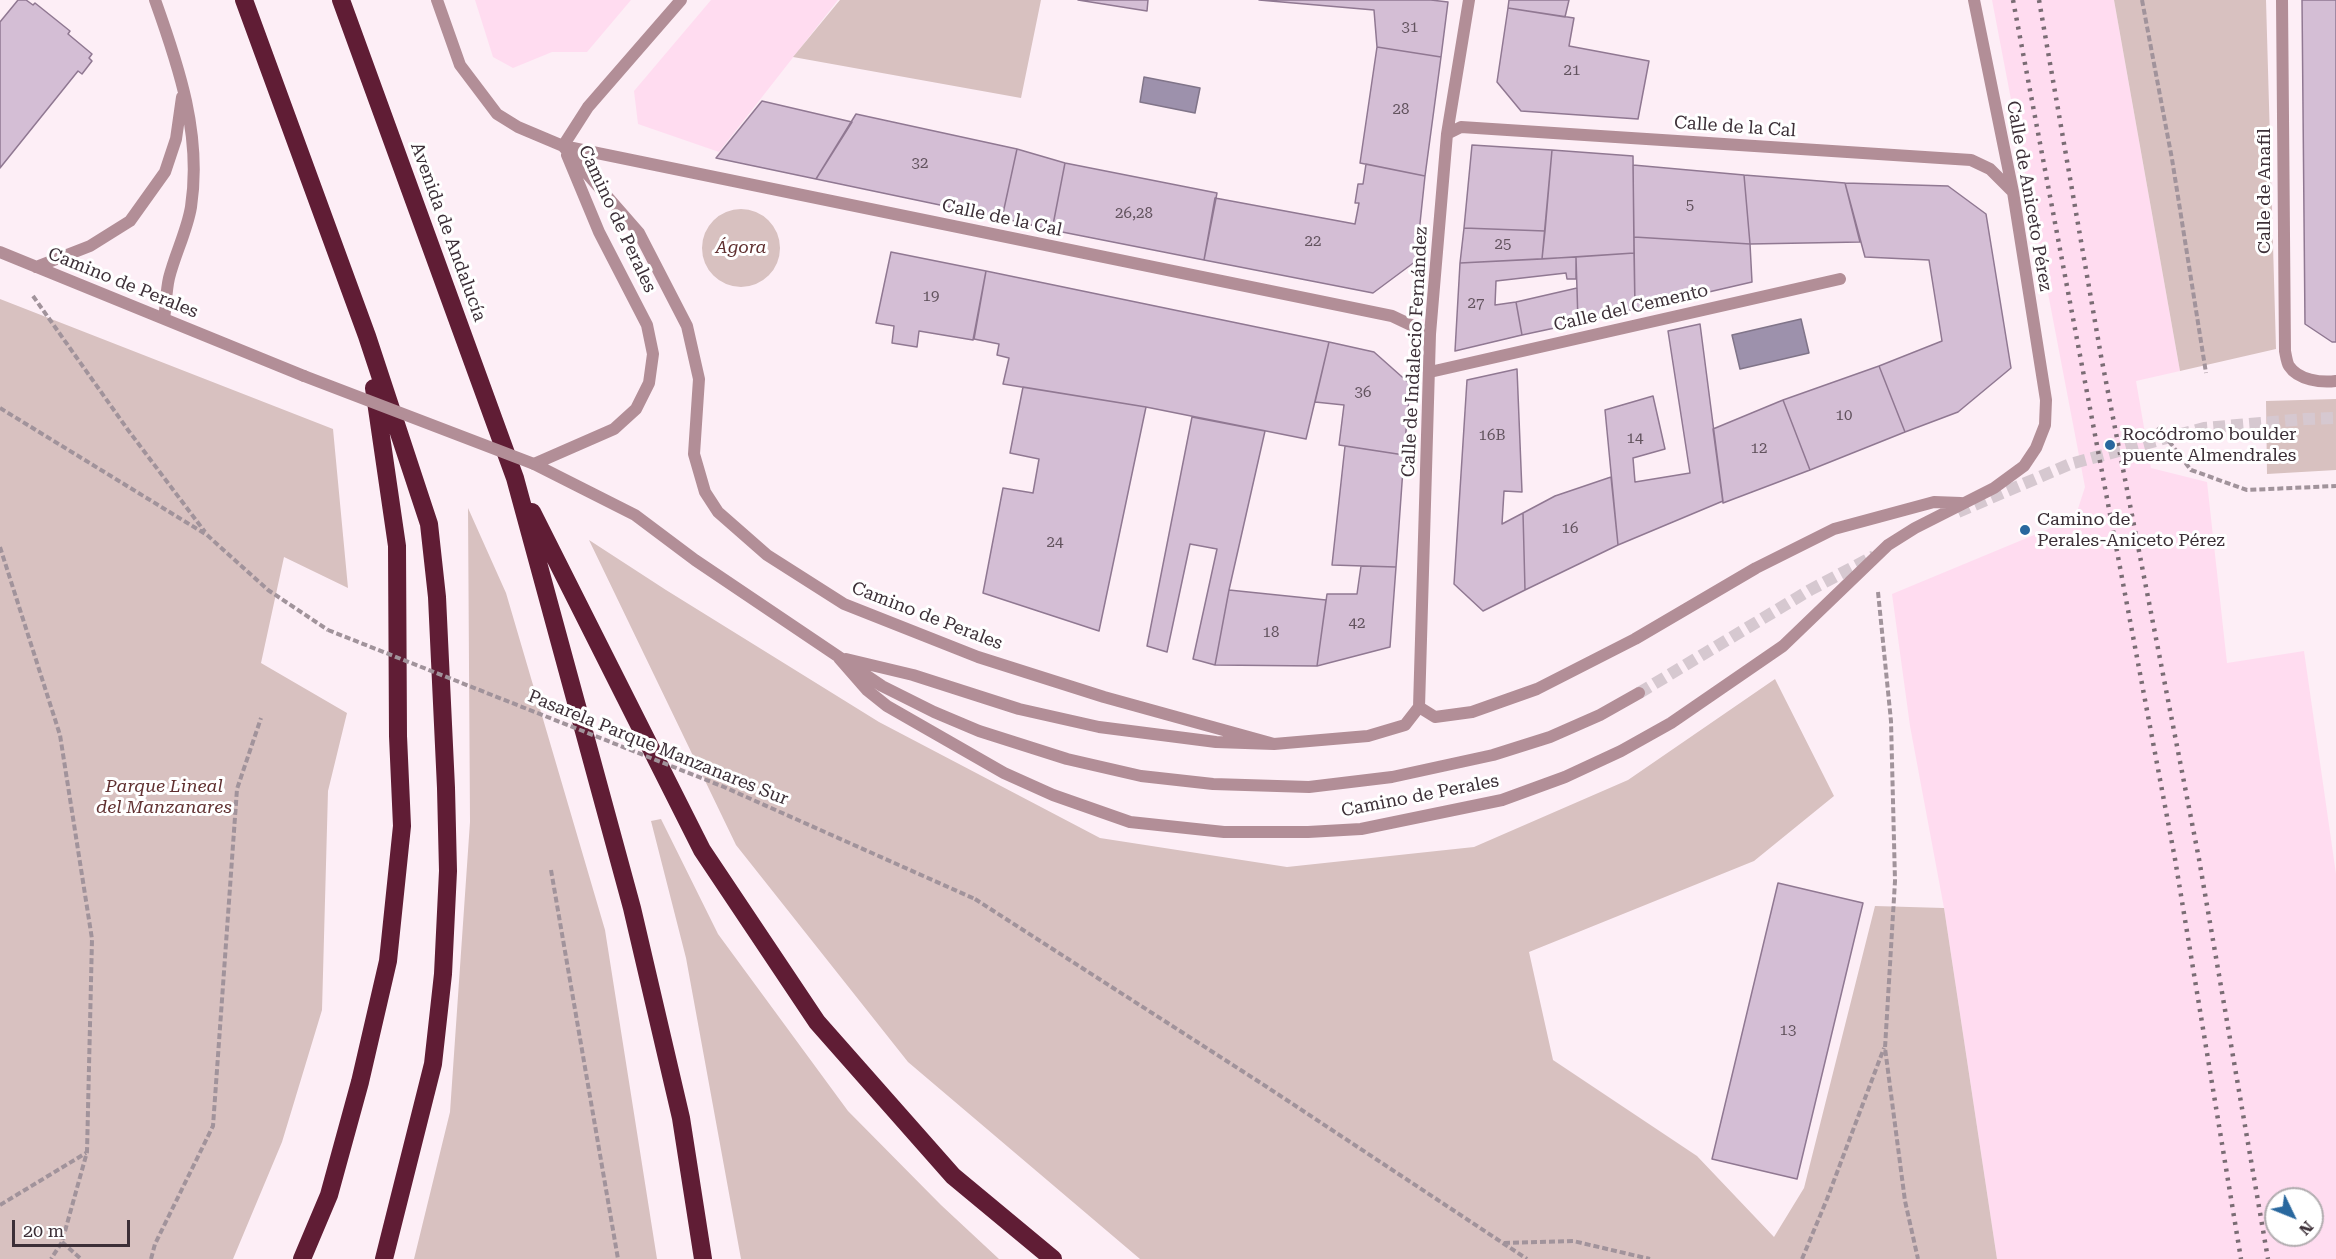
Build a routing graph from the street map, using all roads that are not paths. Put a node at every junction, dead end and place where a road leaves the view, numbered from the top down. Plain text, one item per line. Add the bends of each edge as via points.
1 (155, 0) edge
2 (244, 0) edge
3 (341, 0) edge
4 (437, 0) edge
5 (681, 0) edge
6 (1470, 0) edge
7 (1974, 0) edge
8 (2282, 0) edge
9 (184, 90) junction
10 (1447, 134) junction
11 (563, 146) junction
12 (2013, 192) junction
13 (2, 253) edge
14 (36, 267) junction
15 (1840, 279) dead end
16 (164, 319) junction
17 (1430, 334) junction
18 (367, 336) junction
19 (1430, 372) junction
20 (2336, 381) edge
21 (2046, 400) joint
22 (534, 464) junction
23 (515, 478) junction
24 (1964, 504) junction
25 (839, 658) junction
26 (1639, 693) tunnel mouth
27 (1419, 707) junction
28 (1274, 744) junction
29 (302, 1259) edge
30 (384, 1259) edge
31 (703, 1259) edge
32 (1053, 1259) edge

1 - 9 street
2 - 18 highway
3 - 23 highway, Avenida de Andalucía
4 - 11 street via 460,65 497,114
5 - 11 street via 588,107
6 - 10 street, Calle de Indalecio Fernández
7 - 12 street, Calle de Aniceto Pérez
8 - 20 street, Calle de Anafil via 2285,351 2289,366 2300,376
9 - 14 street via 176,139 165,172 130,221 90,246
9 - 16 street via 192,128 191,208 169,279
10 - 12 street, Calle de la Cal via 1461,127 1971,160 1990,169
10 - 17 street, Calle de Indalecio Fernández
11 - 17 street, Calle de la Cal via 1392,316
11 - 22 street, Camino de Perales via 599,232 647,325 653,354 649,383 636,409 614,429
11 - 28 street, Camino de Perales via 639,233 687,326 699,379 694,454 705,492 718,512 767,555 844,604 978,657
12 - 21 street, Calle de Aniceto Pérez
13 - 14 street, Camino de Perales
14 - 16 street, Camino de Perales
15 - 19 street, Calle del Cemento
16 - 22 street, Camino de Perales, bridge
17 - 19 street, Calle de Indalecio Fernández
18 - 29 highway via 398,546 402,826 387,961 362,1071 329,1195
18 - 30 highway via 429,524 437,597 448,871 433,1064
19 - 27 street, Calle de Indalecio Fernández
21 - 24 street, Camino de Perales via 2045,424 2024,466
22 - 25 street, Camino de Perales via 635,515
23 - 31 highway via 634,919 681,1118
23 - 32 highway via 702,850 817,1022 952,1176
24 - 25 street, Camino de Perales via 1888,545 1783,646 1671,723 1621,751 1502,800 1361,829 1224,832 1130,822 1004,773 887,706
24 - 27 street via 1934,502 1834,529 1537,689 1472,712 1435,717
25 - 26 street, Camino de Perales via 882,686 934,712 1013,742 1141,776 1213,784 1309,787 1445,767 1550,738
25 - 28 street, Camino de Perales via 914,675 1019,709 1099,727 1216,742
27 - 28 street, Camino de Perales via 1405,725 1386,732

